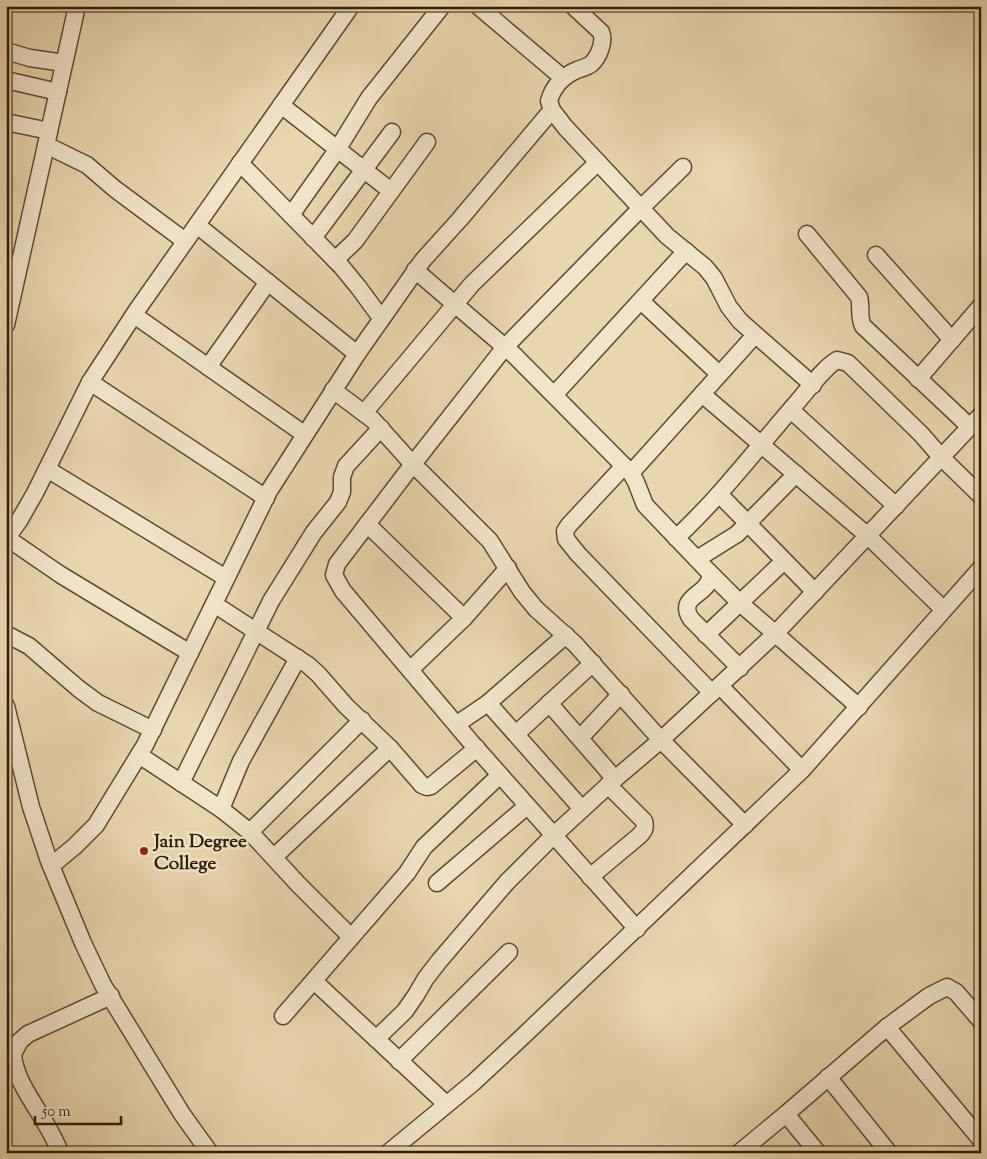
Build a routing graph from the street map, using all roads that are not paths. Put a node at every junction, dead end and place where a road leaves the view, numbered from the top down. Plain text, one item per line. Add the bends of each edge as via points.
1 (77, 6) edge
2 (351, 6) edge
3 (442, 6) edge
4 (478, 6) edge
5 (573, 6) edge
6 (6, 51) edge
7 (64, 63) junction
8 (564, 78) junction
9 (6, 80) edge
10 (58, 92) junction
11 (281, 105) junction
12 (552, 110) junction
13 (6, 122) edge
14 (392, 132) dead end
15 (47, 138) junction
16 (427, 142) dead end
17 (338, 150) junction
18 (598, 162) junction
19 (240, 163) junction
20 (683, 167) dead end
21 (364, 170) junction
22 (391, 191) junction
23 (641, 208) junction
24 (291, 215) junction
25 (197, 225) junction
26 (807, 234) dead end
27 (313, 238) junction
28 (185, 242) junction
29 (686, 251) junction
30 (876, 255) dead end
31 (335, 260) junction
32 (415, 270) junction
33 (268, 282) junction
34 (641, 301) junction
35 (455, 304) junction
36 (981, 306) edge
37 (134, 315) junction
38 (381, 318) junction
39 (6, 325) edge
40 (755, 335) junction
41 (952, 340) junction
42 (505, 347) junction
43 (357, 354) junction
44 (208, 367) junction
45 (719, 374) junction
46 (918, 379) junction
47 (90, 382) junction
48 (812, 385) junction
49 (333, 390) junction
50 (702, 394) junction
51 (554, 395) junction
52 (791, 410) junction
53 (364, 413) junction
54 (975, 421) edge
55 (381, 428) junction
56 (304, 434) junction
57 (761, 445) junction
58 (941, 457) junction
59 (412, 464) junction
60 (47, 469) junction
61 (627, 470) junction
62 (796, 474) junction
63 (719, 494) junction
64 (981, 496) edge
65 (266, 498) junction
66 (896, 506) junction
67 (367, 524) junction
68 (748, 524) junction
69 (868, 536) junction
70 (676, 538) junction
71 (7, 539) edge
72 (697, 559) junction
73 (784, 561) junction
74 (508, 568) junction
75 (981, 568) edge
76 (710, 573) junction
77 (226, 578) junction
78 (815, 592) junction
79 (740, 603) junction
80 (214, 604) junction
81 (943, 609) junction
82 (464, 618) junction
83 (256, 631) junction
84 (6, 634) edge
85 (775, 634) junction
86 (566, 635) junction
87 (706, 635) junction
88 (190, 653) junction
89 (298, 658) junction
90 (592, 663) junction
91 (740, 668) junction
92 (410, 670) junction
93 (716, 690) junction
94 (621, 694) junction
95 (488, 703) junction
96 (549, 703) junction
97 (6, 706) edge
98 (859, 707) junction
99 (362, 720) junction
100 (457, 724) junction
101 (153, 730) junction
102 (516, 734) junction
103 (580, 738) junction
104 (661, 740) junction
105 (390, 748) junction
106 (477, 748) junction
107 (139, 756) junction
108 (802, 770) junction
109 (500, 775) junction
110 (612, 782) junction
111 (181, 783) junction
112 (527, 806) junction
113 (221, 809) junction
114 (582, 809) junction
115 (745, 825) junction
116 (250, 832) junction
117 (553, 836) junction
118 (274, 857) junction
119 (51, 866) junction
120 (590, 877) junction
121 (437, 883) dead end
122 (637, 929) junction
123 (351, 937) junction
124 (509, 952) dead end
125 (314, 981) junction
126 (111, 996) junction
127 (283, 1016) dead end
128 (981, 1021) edge
129 (887, 1027) junction
130 (376, 1039) junction
131 (399, 1061) junction
132 (828, 1077) junction
133 (446, 1104) junction
134 (786, 1114) junction
135 (981, 1140) edge
136 (743, 1152) edge
137 (60, 1153) edge
138 (210, 1153) edge
139 (388, 1153) edge
140 (818, 1153) edge
141 (889, 1153) edge

1 - 7 street
2 - 11 street
3 - 17 street via 368,98
4 - 8 street
5 - 8 street via 601,32 603,38 591,64
6 - 7 street
7 - 10 street
8 - 12 street via 551,95
9 - 10 street
10 - 15 street
11 - 17 street
11 - 19 street
12 - 18 street
12 - 32 street
13 - 15 street
14 - 21 street
15 - 28 street via 87,165
15 - 39 street
16 - 22 street
17 - 21 street
17 - 24 street
18 - 23 street
18 - 35 street
19 - 24 street
19 - 25 street
20 - 23 street
21 - 22 street
21 - 27 street
22 - 31 street via 348,248
23 - 29 street
23 - 42 street
24 - 27 street
25 - 28 street
25 - 33 street
26 - 46 street via 859,297 859,319 863,326
27 - 31 street
28 - 37 street
29 - 34 street
29 - 40 street via 714,278 734,314
30 - 41 street
31 - 38 street
32 - 35 street
32 - 38 street
33 - 43 street
33 - 44 street
34 - 45 street
34 - 51 street
35 - 42 street
35 - 53 street
36 - 41 street
37 - 44 street
37 - 47 street
38 - 43 street
40 - 45 street
40 - 48 street
41 - 46 street
42 - 51 street
42 - 59 street
43 - 49 street
44 - 56 street
45 - 50 street
46 - 54 street
47 - 60 street
47 - 65 street
48 - 52 street
48 - 58 street via 833,362 837,360 848,364
49 - 53 street
49 - 56 street
50 - 57 street
50 - 61 street
51 - 61 street
52 - 57 street
52 - 66 street
53 - 55 street
54 - 58 street
55 - 59 street
55 - 83 street via 346,466 338,502 314,532
56 - 65 street
57 - 62 street
57 - 63 street
58 - 64 street
58 - 66 street
59 - 67 street
59 - 74 street via 490,541
60 - 71 street
60 - 77 street
61 - 70 street via 645,504
61 - 93 street via 569,525 565,531 566,539
62 - 68 street
62 - 69 street
63 - 68 street
63 - 70 street
65 - 77 street
66 - 69 street
67 - 82 street
67 - 92 street via 337,564 335,580
68 - 72 street
68 - 73 street
69 - 78 street
69 - 81 street
70 - 72 street
71 - 88 street
72 - 76 street
73 - 78 street
73 - 79 street
74 - 82 street
74 - 86 street via 522,592
75 - 81 street
76 - 79 street
76 - 87 street via 708,584 690,600 686,609 690,619
77 - 80 street
78 - 85 street
79 - 85 street
79 - 87 street
80 - 83 street
80 - 88 street
81 - 98 street
82 - 92 street
83 - 89 street
83 - 111 street
84 - 101 street via 30,646 98,703
85 - 91 street
85 - 98 street
86 - 90 street
86 - 95 street
87 - 91 street
88 - 101 street
89 - 99 street
89 - 113 street via 241,761
90 - 94 street
90 - 96 street
91 - 93 street
92 - 100 street
93 - 104 street
93 - 108 street
94 - 103 street
94 - 104 street
95 - 100 street
95 - 102 street
96 - 102 street
96 - 103 street
97 - 119 street via 31,807
98 - 108 street
99 - 105 street
99 - 116 street
100 - 106 street
101 - 107 street
102 - 114 street
103 - 110 street
104 - 110 street
104 - 115 street
105 - 106 street via 427,787
105 - 118 street
106 - 109 street
107 - 111 street
107 - 119 street via 96,825
108 - 115 street
109 - 112 street
109 - 123 street via 424,847 407,873
110 - 114 street
110 - 120 street via 645,826 639,836
111 - 113 street
112 - 117 street
112 - 121 street
113 - 116 street
114 - 117 street
115 - 122 street
116 - 118 street
117 - 120 street
117 - 130 street via 495,896 426,978 405,1011
118 - 123 street
119 - 126 street via 83,942
120 - 122 street
122 - 133 street via 518,1042
123 - 125 street
124 - 131 street
125 - 127 street
125 - 130 street
126 - 137 street via 28,1034 13,1054 16,1071 55,1138
126 - 138 street via 182,1114
128 - 129 street via 956,992 947,988 929,996
129 - 132 street
129 - 135 street
130 - 131 street
131 - 133 street
132 - 134 street
132 - 141 street
133 - 139 street
134 - 136 street
134 - 140 street

